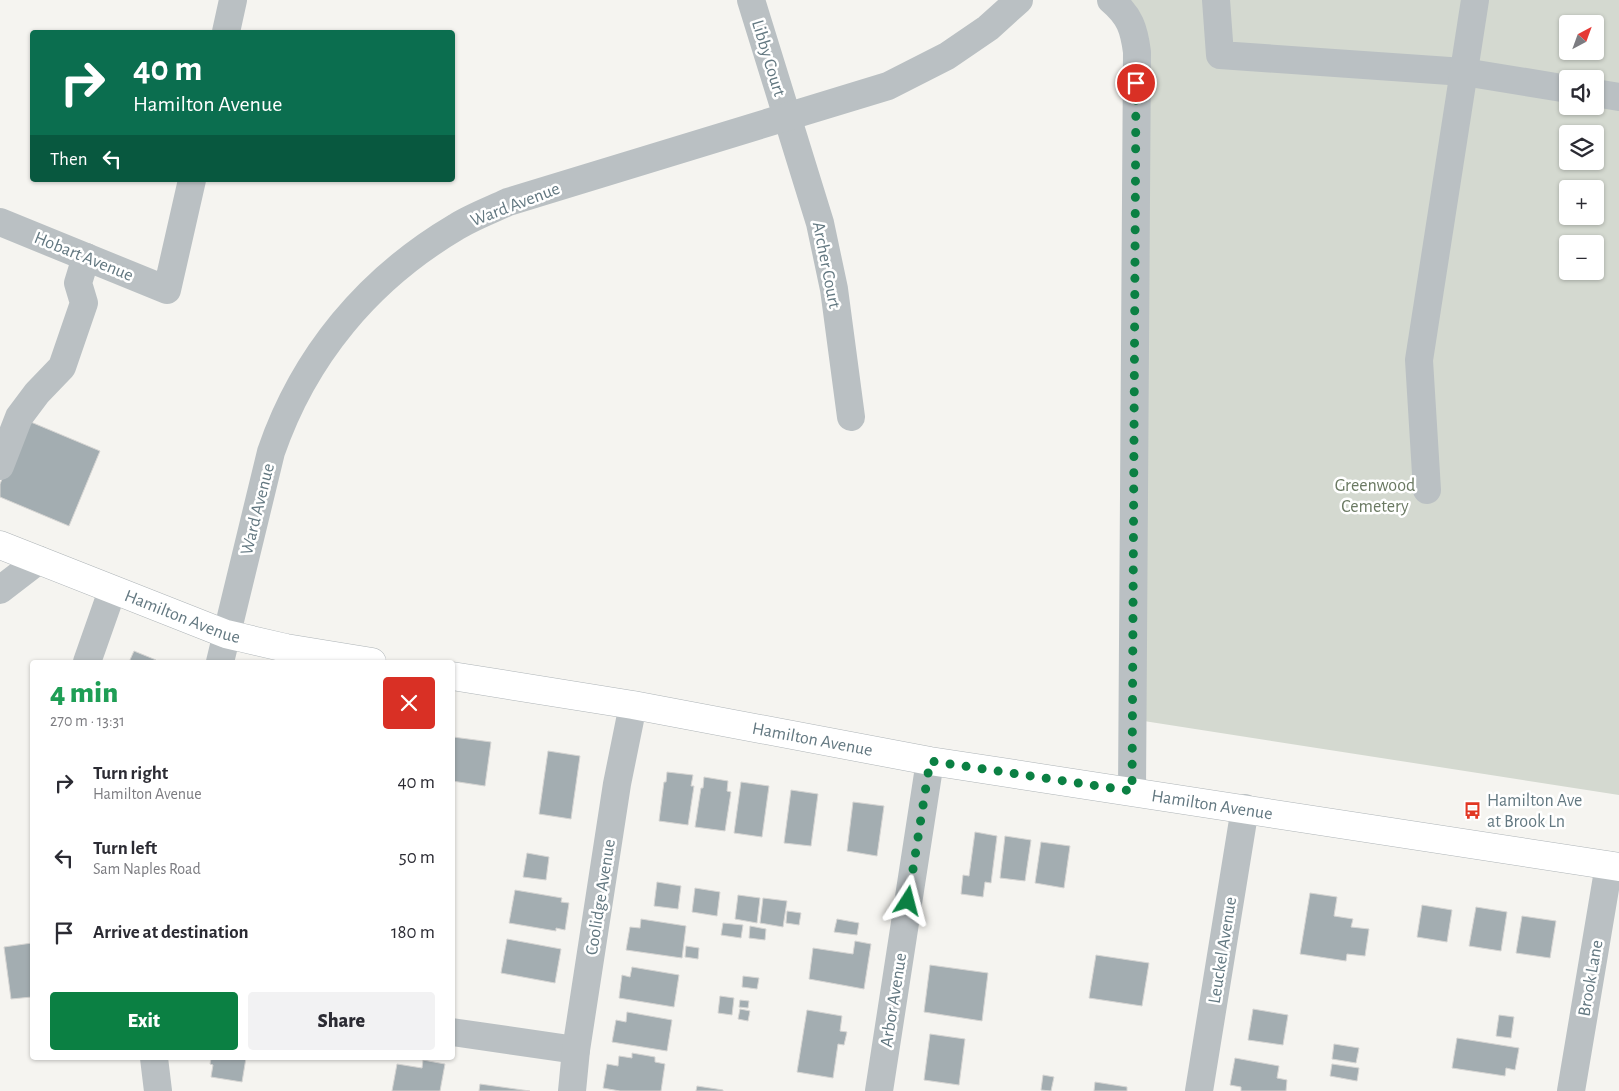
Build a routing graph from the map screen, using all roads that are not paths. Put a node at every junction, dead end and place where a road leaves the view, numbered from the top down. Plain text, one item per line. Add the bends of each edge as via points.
1 (233, 0) edge
2 (751, 0) edge
3 (1019, 0) edge
4 (1111, 0) edge
5 (1216, 0) edge
6 (1475, 0) edge
7 (226, 30) edge
8 (1464, 72) junction
9 (1559, 88) edge
10 (1604, 94) edge
11 (1619, 97) edge
12 (787, 117) junction
13 (192, 182) edge
14 (0, 222) edge
15 (86, 257) junction
16 (851, 417) dead end
17 (0, 466) edge
18 (1427, 490) dead end
19 (0, 545) edge
20 (40, 560) junction
21 (0, 590) edge
22 (112, 591) junction
23 (226, 634) junction
24 (87, 660) edge
25 (220, 660) edge
26 (360, 660) edge
27 (455, 676) edge
28 (633, 705) junction
29 (930, 761) junction
30 (1132, 791) junction
31 (1245, 808) junction
32 (1614, 866) edge
33 (455, 1032) edge
34 (576, 1050) junction
35 (154, 1060) edge
36 (158, 1091) edge
37 (572, 1091) edge
38 (879, 1091) edge
39 (1199, 1091) edge
40 (1571, 1091) edge

1 - 7 street
2 - 12 street, Libby Court
3 - 12 street, Ward Avenue via 988,28 948,56 888,86
4 - 30 street via 1123,10 1134,32 1137,52
5 - 8 street via 1220,55
6 - 8 street
8 - 9 street
8 - 18 street via 1419,360
10 - 11 street
12 - 16 street, Archer Court via 822,232 834,289
12 - 23 street, Ward Avenue via 508,202 449,231 410,257 368,294 332,336 301,383 277,434
13 - 15 street, Hobart Avenue via 168,290
14 - 15 street, Hobart Avenue
15 - 17 street via 78,283 84,303 62,367 36,393 19,417
19 - 20 main road, Hamilton Avenue
20 - 21 street
20 - 22 main road, Hamilton Avenue
22 - 23 main road, Hamilton Avenue
22 - 24 street
23 - 25 street, Ward Avenue
23 - 26 main road, Hamilton Avenue
27 - 28 main road, Hamilton Avenue
28 - 29 main road, Hamilton Avenue
28 - 34 street, Coolidge Avenue via 617,784
29 - 30 main road, Hamilton Avenue
29 - 38 street, Arbor Avenue
30 - 31 main road, Hamilton Avenue
31 - 32 main road, Hamilton Avenue
31 - 39 street, Leuckel Avenue
32 - 40 street, Brook Lane
33 - 34 street
34 - 37 street, Coolidge Avenue
35 - 36 street

